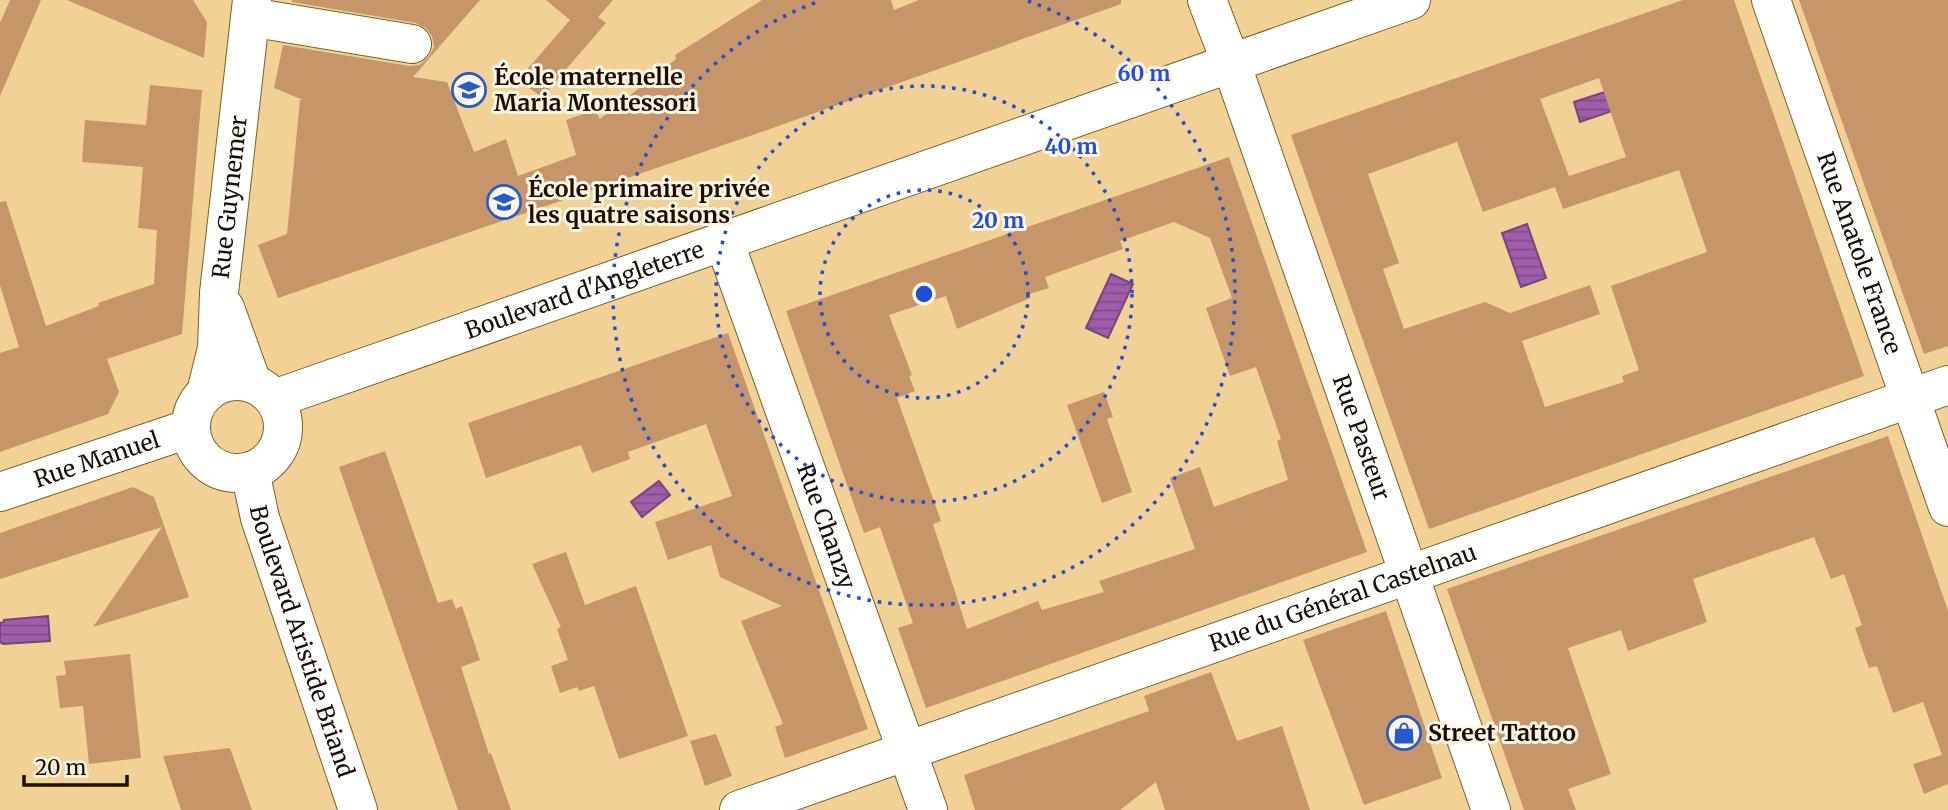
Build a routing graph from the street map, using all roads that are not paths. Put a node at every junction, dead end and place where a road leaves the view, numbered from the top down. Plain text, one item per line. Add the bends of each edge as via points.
1 (1411, 0) edge
2 (1771, 0) edge
3 (1207, 2) edge
4 (251, 8) edge
5 (412, 44) dead end
6 (1231, 63) junction
7 (724, 241) junction
8 (219, 293) junction
9 (1948, 385) edge
10 (263, 391) junction
11 (206, 393) junction
12 (1910, 399) junction
13 (191, 428) junction
14 (250, 471) junction
15 (0, 492) edge
16 (1948, 507) edge
17 (1409, 575) junction
18 (908, 751) junction
19 (358, 810) edge
20 (739, 810) edge
21 (928, 810) edge
22 (1490, 810) edge

1 - 6 street, Boulevard d'Angleterre
2 - 12 street, Rue Anatole France
3 - 6 street, Rue Pasteur
4 - 5 street
4 - 8 street, Rue Guynemer
6 - 7 street, Boulevard d'Angleterre
6 - 17 street, Rue Pasteur
7 - 10 street, Boulevard d'Angleterre
7 - 18 street, Rue Chanzy
8 - 10 street
8 - 11 street, Rue Guynemer via 217,348
9 - 12 street, Rue du Général Castelnau
10 - 11 street via 228,382
10 - 14 street via 283,420 280,444 263,465
11 - 13 street via 195,408
12 - 16 street, Rue Anatole France
12 - 17 street, Rue du Général Castelnau
13 - 14 street via 197,449 213,466 238,473
13 - 15 street, Rue Manuel
14 - 19 street, Boulevard Aristide Briand via 260,518
17 - 18 street, Rue du Général Castelnau
17 - 22 street, Rue Pasteur
18 - 20 street, Rue du Général Castelnau
18 - 21 street, Rue Chanzy

